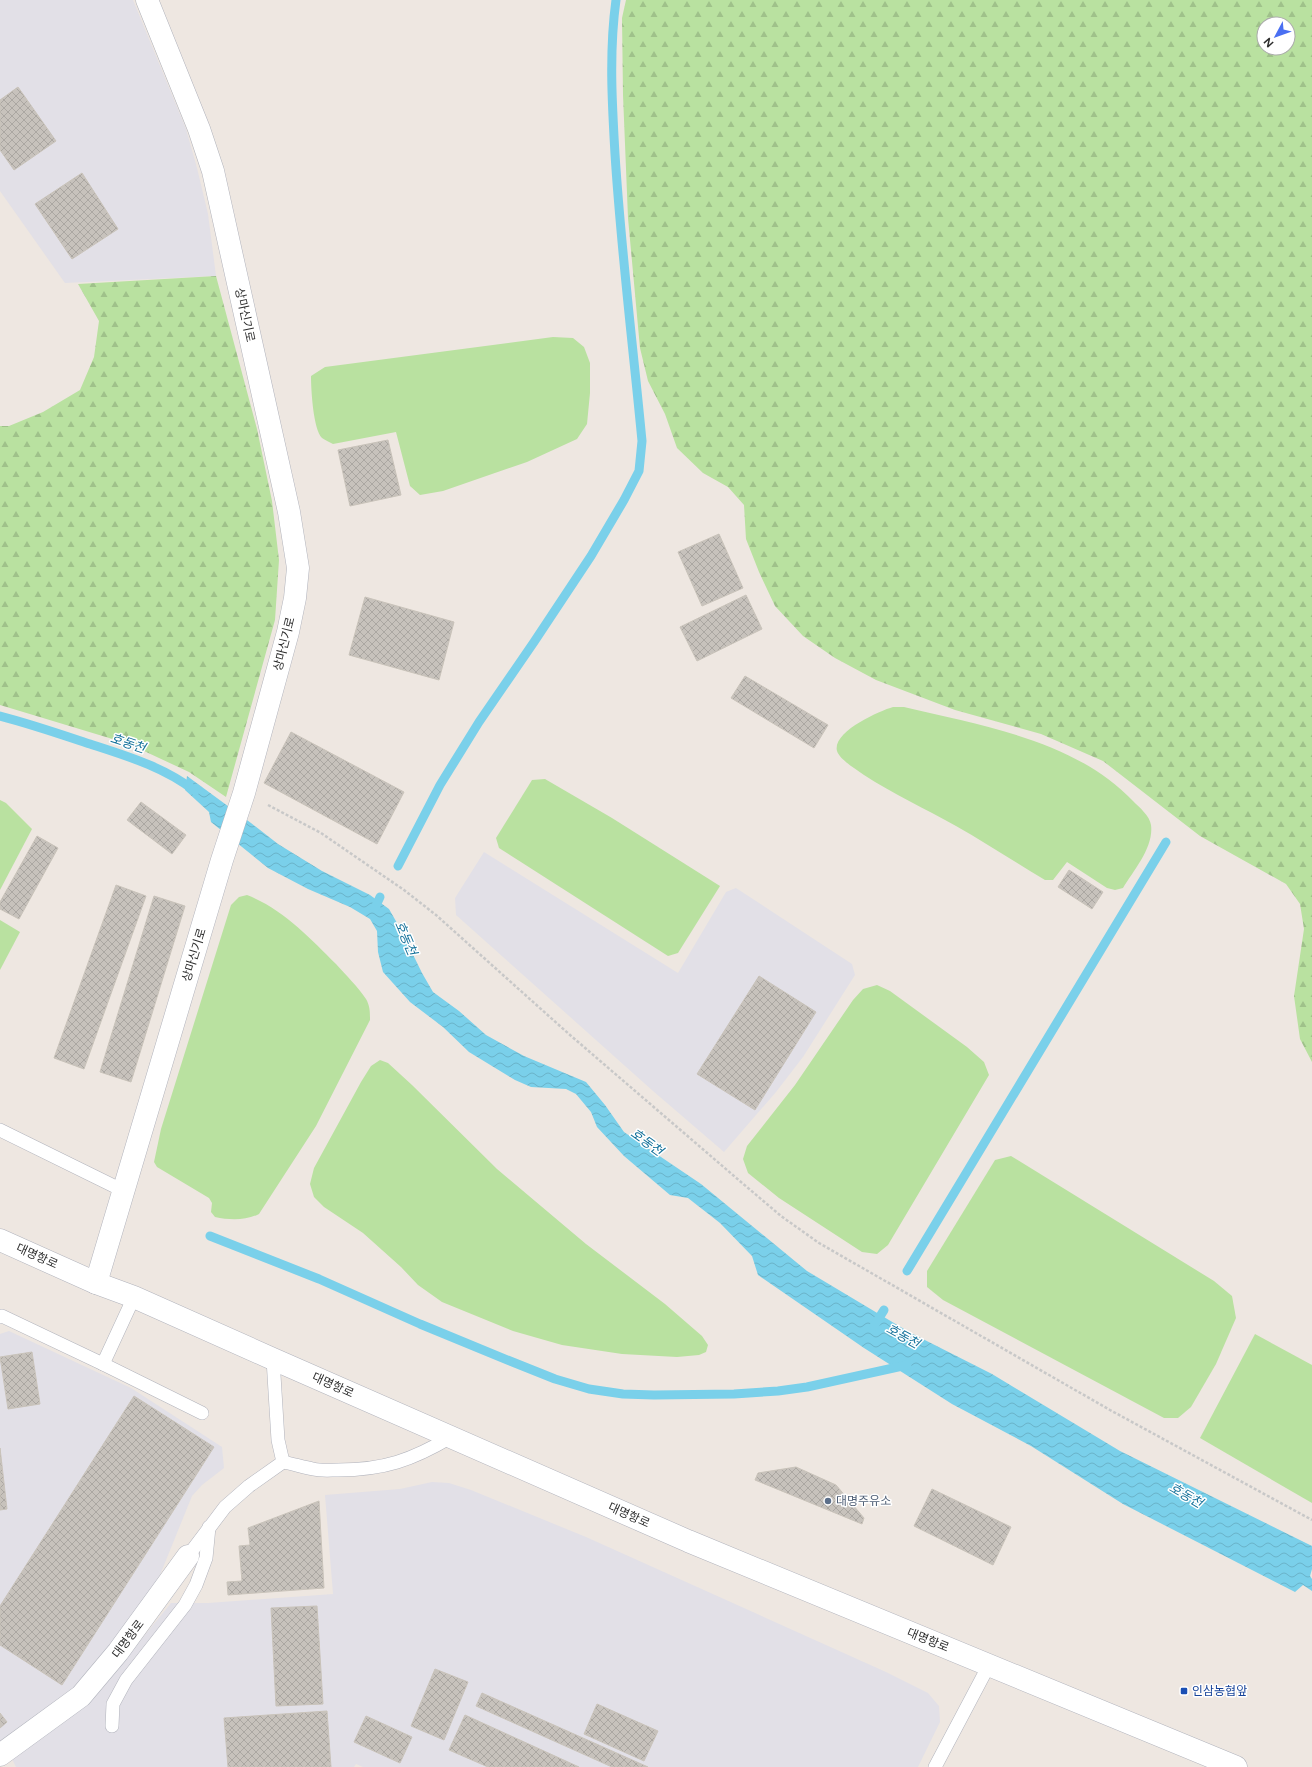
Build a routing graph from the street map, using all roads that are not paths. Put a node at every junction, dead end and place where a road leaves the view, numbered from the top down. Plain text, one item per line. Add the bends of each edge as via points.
1 (147, 0) edge
2 (0, 1130) edge
3 (124, 1191) junction
4 (0, 1240) edge
5 (96, 1283) junction
6 (134, 1297) junction
7 (1, 1315) edge
8 (272, 1359) junction
9 (103, 1364) junction
10 (202, 1413) dead end
11 (451, 1437) junction
12 (283, 1462) junction
13 (209, 1527) junction
14 (188, 1556) joint
15 (989, 1665) junction
16 (112, 1726) dead end
17 (0, 1755) edge
18 (935, 1767) edge
19 (1236, 1767) edge

1 - 3 street, 상마신기로 via 199,129 212,171 289,512 298,568 288,632 244,793
2 - 3 lane
3 - 5 street, 상마신기로
4 - 5 street, 대명항로
5 - 6 street, 대명항로
6 - 8 street, 대명항로
6 - 9 lane
7 - 9 lane
8 - 11 street, 대명항로
8 - 12 lane via 278,1440
9 - 10 lane
11 - 12 lane via 408,1460 383,1467 315,1470
11 - 15 street, 대명항로 via 688,1541
12 - 13 lane, 대명항로 via 225,1507
13 - 14 lane, 대명항로
13 - 16 lane via 206,1558 196,1585 185,1605 126,1680 113,1704
14 - 17 street, 대명항로 via 118,1652 81,1696
15 - 18 lane
15 - 19 street, 대명항로

